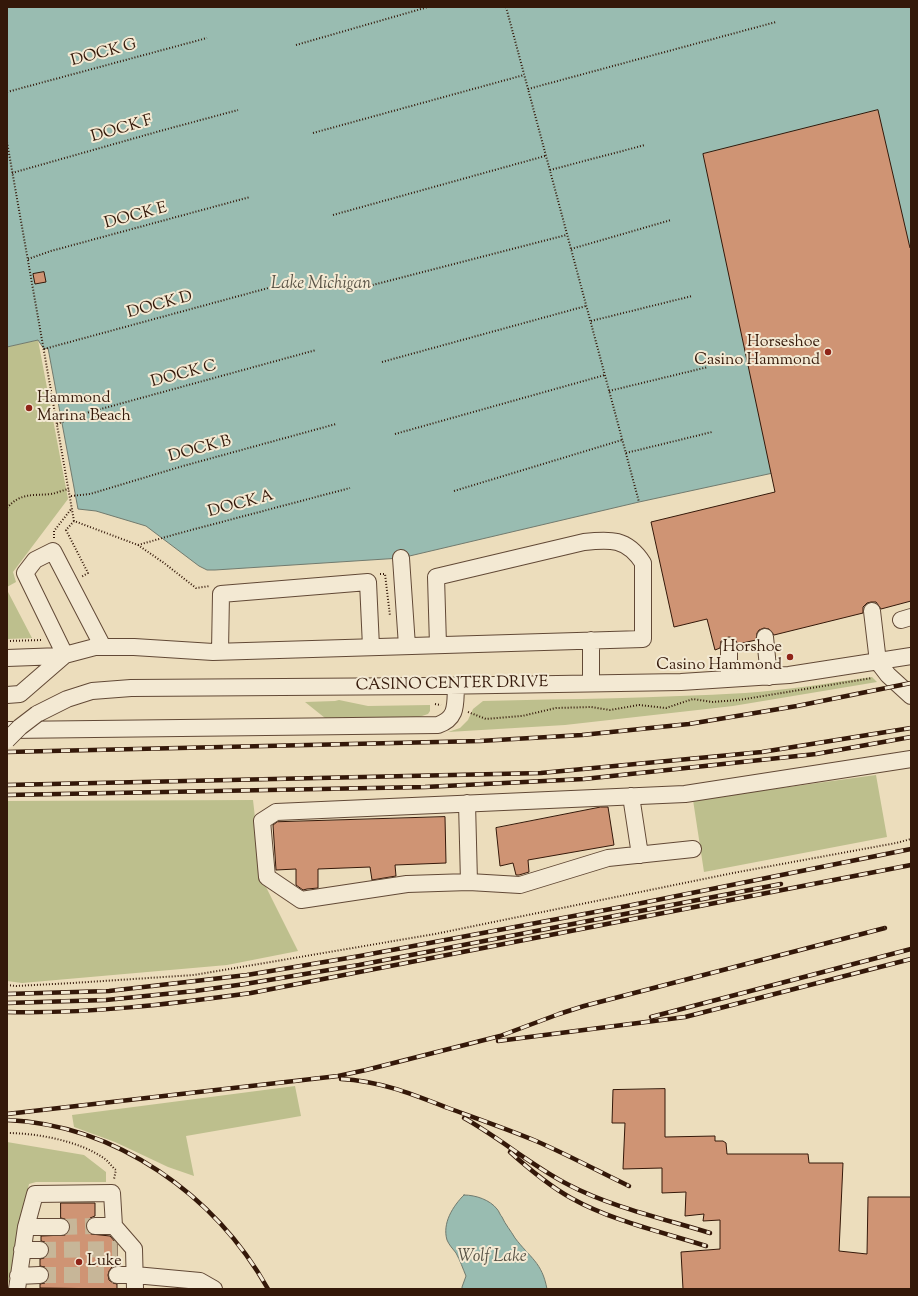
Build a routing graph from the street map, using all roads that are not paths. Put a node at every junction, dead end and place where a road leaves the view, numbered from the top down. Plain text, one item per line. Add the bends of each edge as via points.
1 (401, 558) dead end
2 (872, 611) dead end
3 (765, 637) dead end
4 (591, 640) junction
5 (438, 645) junction
6 (407, 646) junction
7 (729, 646) dead end
8 (103, 647) junction
9 (371, 647) junction
10 (220, 651) junction
11 (65, 655) junction
12 (911, 656) edge
13 (7, 658) edge
14 (878, 662) junction
15 (769, 676) junction
16 (729, 679) junction
17 (591, 683) junction
18 (456, 686) junction
19 (7, 695) edge
20 (911, 696) edge
21 (7, 730) edge
22 (7, 740) edge
23 (911, 759) edge
24 (631, 796) junction
25 (467, 803) junction
26 (693, 849) dead end
27 (640, 855) junction
28 (469, 882) junction
29 (95, 1226) tunnel mouth
30 (114, 1226) junction
31 (26, 1227) junction
32 (61, 1227) tunnel mouth
33 (117, 1249) tunnel mouth
34 (134, 1249) junction
35 (22, 1250) junction
36 (40, 1250) tunnel mouth
37 (40, 1275) tunnel mouth
38 (117, 1275) tunnel mouth
39 (18, 1282) edge
40 (135, 1282) edge
41 (214, 1289) edge

1 - 6 street
2 - 14 street
3 - 15 street
4 - 5 street
4 - 5 street via 643,639 643,563 631,548 617,541 584,542 436,577
4 - 17 street
5 - 6 street
6 - 9 street
7 - 16 street
8 - 10 street
8 - 11 street
8 - 11 street via 53,552 36,560 25,573
9 - 10 street
9 - 10 street via 368,582 221,594
11 - 13 street
11 - 19 street via 20,694
12 - 14 street, CASINO CENTER DRIVE
14 - 15 street, CASINO CENTER DRIVE
14 - 20 street
15 - 16 street, CASINO CENTER DRIVE
16 - 17 street, CASINO CENTER DRIVE
17 - 18 street, CASINO CENTER DRIVE
18 - 21 street via 454,713 445,722 431,725
18 - 22 street, CASINO CENTER DRIVE, bridge via 131,688 92,691 67,699 37,714
23 - 24 street via 685,794
24 - 25 street
24 - 27 street
25 - 28 street
25 - 28 street via 276,812 262,821 267,877 300,900 407,884
26 - 27 street
27 - 28 street via 608,858 520,886
29 - 30 street
30 - 31 street via 112,1193 35,1194
30 - 34 street
31 - 32 street
31 - 35 street
33 - 34 street
34 - 40 street
35 - 36 street
35 - 39 street
37 - 39 street
38 - 40 street
40 - 41 street via 200,1281

